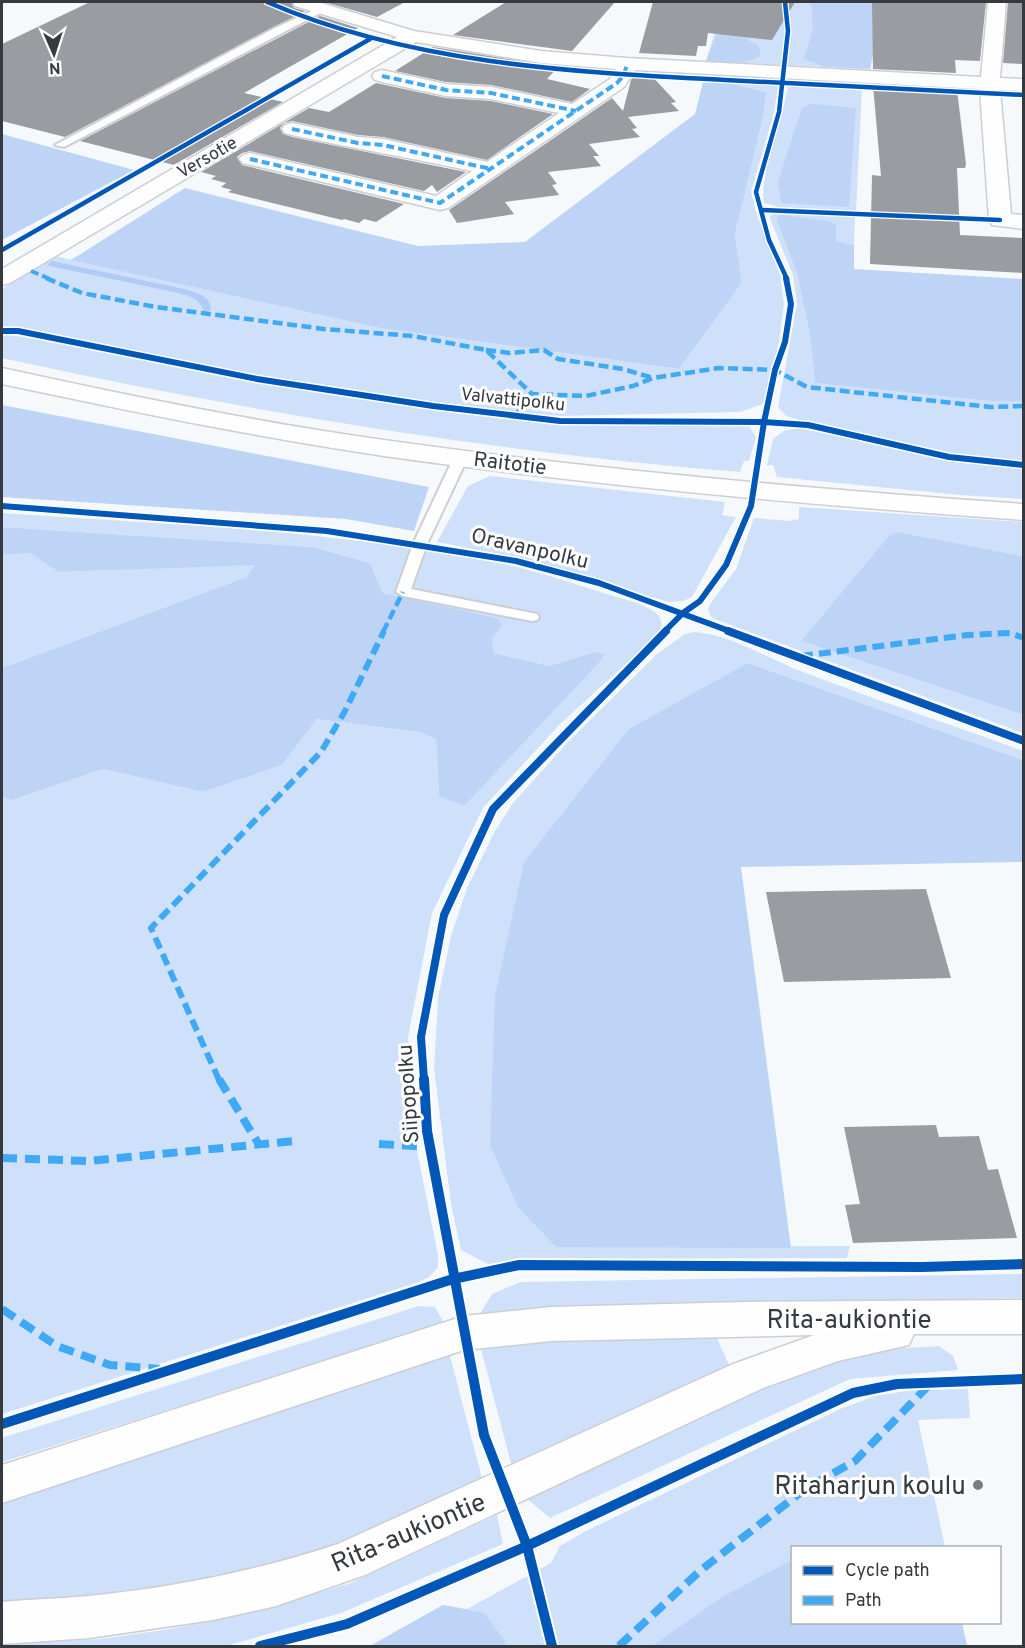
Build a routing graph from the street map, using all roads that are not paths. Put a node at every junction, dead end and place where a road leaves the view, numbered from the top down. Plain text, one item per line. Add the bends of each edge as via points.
1 (302, 2) edge
2 (996, 2) edge
3 (323, 9) junction
4 (413, 36) junction
5 (627, 64) junction
6 (382, 76) dead end
7 (990, 83) junction
8 (1023, 85) edge
9 (576, 111) junction
10 (292, 129) dead end
11 (60, 145) dead end
12 (250, 159) dead end
13 (491, 169) junction
14 (1023, 222) edge
15 (2, 278) edge
16 (2, 376) edge
17 (461, 458) junction
18 (1023, 512) edge
19 (532, 617) dead end
20 (1023, 1317) edge
21 (966, 1318) junction
22 (2, 1484) edge
23 (2, 1623) edge

1 - 3 street
2 - 7 street
3 - 4 street
3 - 11 lane
4 - 5 street via 541,57
4 - 15 street, Versotie
5 - 7 street
5 - 9 street via 617,83
6 - 9 street
7 - 8 street
7 - 14 street via 1000,220
9 - 13 street
10 - 13 street
12 - 13 street via 440,203
16 - 17 street, Raitotie via 117,403
17 - 18 street, Raitotie via 882,503
17 - 19 lane via 420,544 404,592
20 - 21 street, Rita-aukiontie
21 - 22 street, Rita-aukiontie via 551,1324 464,1333
21 - 23 street, Rita-aukiontie via 835,1345 748,1376 349,1561 276,1585 213,1599 89,1617

